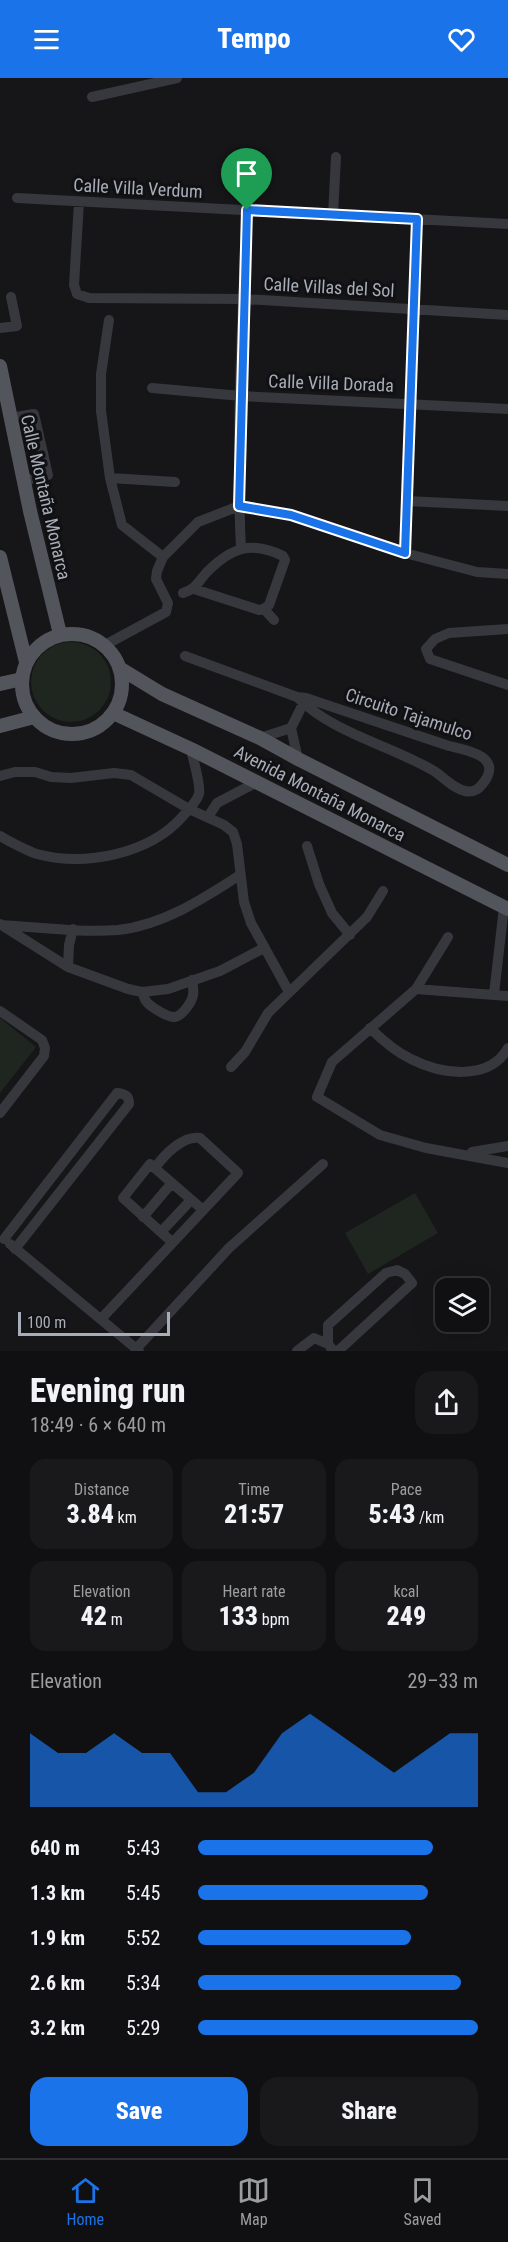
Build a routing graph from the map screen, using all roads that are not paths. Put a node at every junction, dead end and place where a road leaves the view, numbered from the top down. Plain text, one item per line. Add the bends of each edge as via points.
1 (177, 78) edge
2 (92, 97) dead end
3 (336, 157) dead end
4 (249, 165) dead end
5 (17, 198) dead end
6 (80, 202) junction
7 (247, 210) junction
8 (333, 215) junction
9 (417, 219) junction
10 (508, 224) edge
11 (10, 297) dead end
12 (244, 298) junction
13 (414, 308) junction
14 (508, 315) edge
15 (109, 320) dead end
16 (0, 328) edge
17 (0, 366) edge
18 (152, 388) dead end
19 (241, 396) junction
20 (410, 403) junction
21 (508, 409) edge
22 (10, 418) junction
23 (110, 478) junction
24 (23, 481) junction
25 (175, 482) dead end
26 (406, 501) junction
27 (239, 506) junction
28 (508, 506) edge
29 (240, 549) junction
30 (405, 553) junction
31 (163, 556) junction
32 (0, 557) edge
33 (508, 574) edge
34 (194, 589) junction
35 (183, 593) dead end
36 (264, 609) junction
37 (274, 620) dead end
38 (508, 629) edge
39 (60, 634) junction
40 (105, 645) junction
41 (185, 656) dead end
42 (26, 662) junction
43 (121, 669) junction
44 (22, 679) junction
45 (0, 684) edge
46 (508, 685) edge
47 (302, 700) junction
48 (114, 713) junction
49 (34, 717) junction
50 (0, 726) edge
51 (291, 728) junction
52 (260, 738) junction
53 (191, 748) junction
54 (298, 759) junction
55 (0, 776) edge
56 (258, 782) junction
57 (199, 792) junction
58 (217, 803) junction
59 (189, 809) junction
60 (208, 817) junction
61 (0, 836) edge
62 (307, 846) dead end
63 (508, 865) edge
64 (240, 875) junction
65 (383, 891) dead end
66 (506, 908) edge
67 (0, 925) edge
68 (74, 929) junction
69 (350, 935) junction
70 (448, 937) dead end
71 (504, 943) edge
72 (264, 948) junction
73 (503, 962) edge
74 (68, 967) junction
75 (192, 981) junction
76 (416, 989) junction
77 (142, 992) junction
78 (289, 992) junction
79 (494, 994) junction
80 (508, 996) edge
81 (0, 1011) edge
82 (370, 1028) junction
83 (508, 1048) edge
84 (231, 1067) dead end
85 (0, 1113) edge
86 (508, 1146) edge
87 (463, 1154) junction
88 (508, 1163) edge
89 (323, 1164) dead end
90 (154, 1168) junction
91 (171, 1184) junction
92 (191, 1200) junction
93 (202, 1209) junction
94 (143, 1217) junction
95 (161, 1232) junction
96 (2, 1238) edge
97 (172, 1242) junction
98 (15, 1249) junction
99 (101, 1319) junction
100 (331, 1348) edge
101 (138, 1350) edge
102 (297, 1351) edge
103 (338, 1351) edge

1 - 2 street
3 - 8 street
4 - 7 street
5 - 6 street, Calle Villa Verdum
6 - 7 street, Calle Villa Verdum
6 - 12 street, Calle Villas del Sol via 74,285 77,294 89,298
7 - 8 street, Calle Villa Verdum
7 - 12 street
8 - 9 street, Calle Villa Verdum
9 - 10 street, Calle Villa Verdum
9 - 13 street
11 - 16 street via 16,326
12 - 13 street, Calle Villas del Sol
12 - 19 street
13 - 14 street, Calle Villas del Sol
13 - 20 street
15 - 23 street via 101,374 101,411
17 - 22 main road, Calle Montaña Monarca
18 - 19 street, Calle Villa Dorada
19 - 20 street, Calle Villa Dorada
19 - 27 street
20 - 21 street, Calle Villa Dorada
20 - 26 street
22 - 24 main road, Calle Montaña Monarca
22 - 24 street via 34,414 48,475
23 - 25 street
23 - 31 street via 122,525
24 - 39 main road, Calle Montaña Monarca
26 - 28 street
26 - 30 street
27 - 29 street
27 - 30 street via 291,515
27 - 31 street via 198,522
29 - 34 street via 228,553
29 - 36 street via 262,548 288,554
30 - 33 street via 477,572
31 - 40 street via 156,579 168,603 166,612
32 - 42 main road
34 - 35 street
34 - 36 street
36 - 37 street
38 - 46 street via 449,633 435,639 426,649 430,659
39 - 40 main road via 91,636
39 - 42 main road via 46,640
40 - 43 main road
41 - 47 street, Circuito Tajamulco
42 - 44 main road
43 - 48 main road via 123,684
43 - 52 main road, Avenida Montaña Monarca via 162,694
44 - 45 main road
44 - 49 main road via 22,693
47 - 47 street, Circuito Tajamulco via 324,718 435,772 463,791 479,789 488,775 484,757 471,750
47 - 51 street
48 - 49 main road via 90,731 75,734 53,730
48 - 53 main road, Avenida Montaña Monarca
49 - 50 main road
51 - 52 street
51 - 54 street
52 - 54 main road, Avenida Montaña Monarca
53 - 56 main road, Avenida Montaña Monarca
53 - 57 street
54 - 63 main road, Avenida Montaña Monarca
55 - 59 street via 15,772 71,778 131,775
56 - 58 street
56 - 66 main road, Avenida Montaña Monarca
57 - 58 street
57 - 59 street
58 - 60 street
59 - 60 street
59 - 61 street via 174,826 151,842 91,858 36,854
60 - 64 street via 232,832
62 - 69 street via 332,914
64 - 68 street via 159,920 119,930
64 - 72 street via 244,902
65 - 69 street via 368,917
66 - 71 street
67 - 68 street
67 - 74 street
68 - 74 street
69 - 78 street
70 - 76 street
71 - 73 street
72 - 75 street
72 - 78 street
73 - 79 street
74 - 77 street
75 - 77 street
75 - 77 street via 192,998 177,1017 151,1006
76 - 79 street
76 - 82 street
78 - 84 street via 268,1013 245,1052
79 - 80 street
81 - 85 street via 42,1040 45,1048 44,1056
82 - 83 street via 411,1059 437,1069 486,1069
82 - 87 street via 332,1062 317,1097 380,1135
86 - 87 street
87 - 88 street
89 - 101 street via 229,1248
90 - 91 street
90 - 93 street via 188,1138 200,1138 238,1173
90 - 94 street via 150,1164 123,1198
91 - 92 street
91 - 94 street
92 - 93 street
92 - 95 street
93 - 97 street
94 - 95 street
95 - 97 street
96 - 98 street
96 - 98 street via 117,1093 126,1095 129,1104
97 - 99 street
98 - 99 street
99 - 101 street
100 - 102 street via 311,1338
100 - 103 street via 328,1325 386,1273 397,1270 405,1274 412,1283

